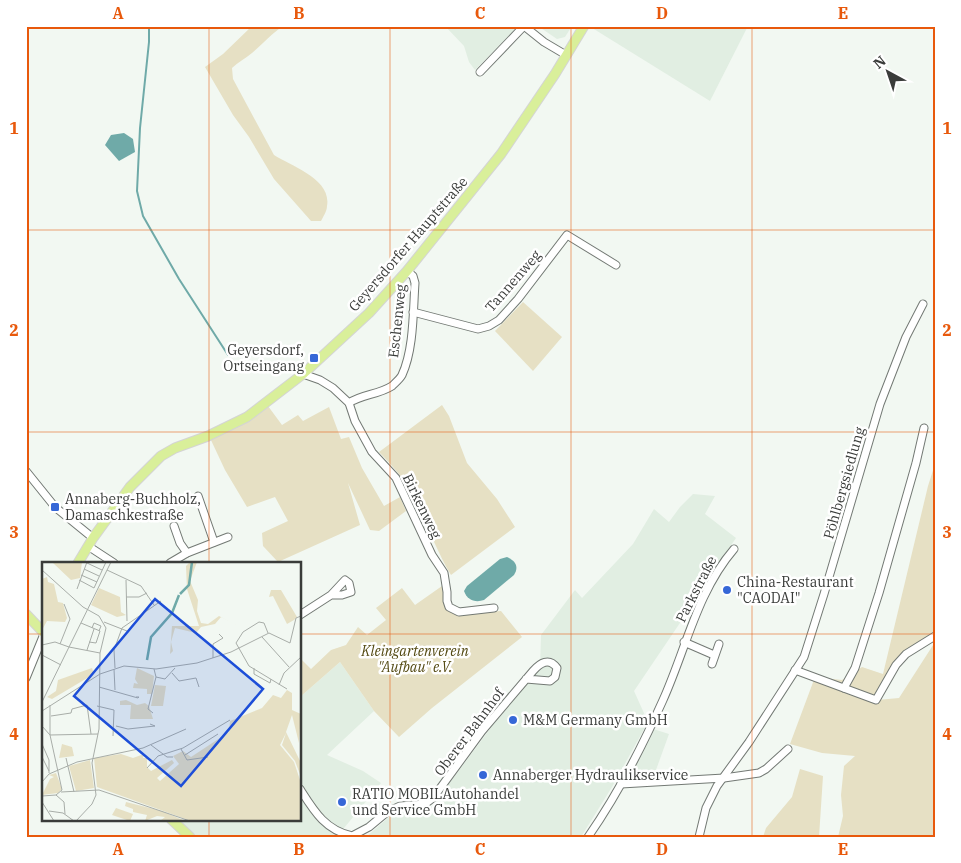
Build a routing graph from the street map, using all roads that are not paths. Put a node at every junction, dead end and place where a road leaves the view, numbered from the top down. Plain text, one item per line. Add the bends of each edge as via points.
1 (524, 26) edge
2 (584, 26) edge
3 (566, 56) junction
4 (480, 72) dead end
5 (616, 265) dead end
6 (407, 271) junction
7 (923, 304) dead end
8 (413, 312) junction
9 (303, 374) junction
10 (349, 403) junction
11 (924, 428) dead end
12 (27, 474) edge
13 (198, 496) dead end
14 (174, 526) dead end
15 (228, 536) dead end
16 (90, 542) junction
17 (214, 542) junction
18 (734, 548) dead end
19 (186, 553) junction
20 (79, 562) edge
21 (113, 562) edge
22 (172, 562) edge
23 (331, 595) dead end
24 (494, 608) dead end
25 (26, 614) edge
26 (301, 614) edge
27 (42, 632) edge
28 (935, 636) edge
29 (42, 639) edge
30 (684, 642) junction
31 (719, 644) dead end
32 (714, 655) junction
33 (712, 664) dead end
34 (795, 670) junction
35 (26, 678) edge
36 (526, 679) dead end
37 (844, 688) junction
38 (788, 749) dead end
39 (724, 778) junction
40 (621, 784) junction
41 (301, 791) edge
42 (172, 820) edge
43 (190, 837) edge
44 (352, 837) edge
45 (588, 837) edge
46 (699, 837) edge

1 - 3 street
1 - 4 street
2 - 3 main road, Geyersdorfer Hauptstraße
3 - 6 main road, Geyersdorfer Hauptstraße via 501,154
5 - 8 street, Tannenweg via 566,235 518,299 490,326 478,329
6 - 8 street, Eschenweg via 415,282
6 - 9 main road, Geyersdorfer Hauptstraße via 369,313
7 - 34 street, Pöhlbergsiedlung via 906,337 880,404 812,634 804,657
8 - 10 street, Eschenweg via 402,376 391,386
9 - 10 street, Birkenweg via 333,388
9 - 16 main road, Geyersdorfer Hauptstraße via 247,417 162,456 130,487
10 - 24 street, Birkenweg via 372,452 396,478 432,555 444,573 449,607 459,612
11 - 37 street via 879,593 855,668
12 - 16 street
13 - 17 street
14 - 19 street
15 - 17 street
16 - 20 main road, Geyersdorfer Hauptstraße
16 - 21 street
17 - 19 street
18 - 30 street, Parkstraße via 701,601
19 - 22 street
23 - 26 street
25 - 27 main road
28 - 37 street via 896,664 876,700
29 - 35 street
30 - 32 street, Parkstraße
30 - 40 street, Parkstraße via 664,698
31 - 32 street
32 - 33 street
34 - 37 street
34 - 39 street, Pöhlbergsiedlung
36 - 44 street, Oberer Bahnhof via 482,731 433,798 424,804 400,806 387,812
38 - 39 street via 759,773
39 - 40 street
39 - 46 street, Pöhlbergsiedlung via 706,808
40 - 45 street, Parkstraße
41 - 44 street, Oberer Bahnhof via 326,824 339,834
42 - 43 main road

